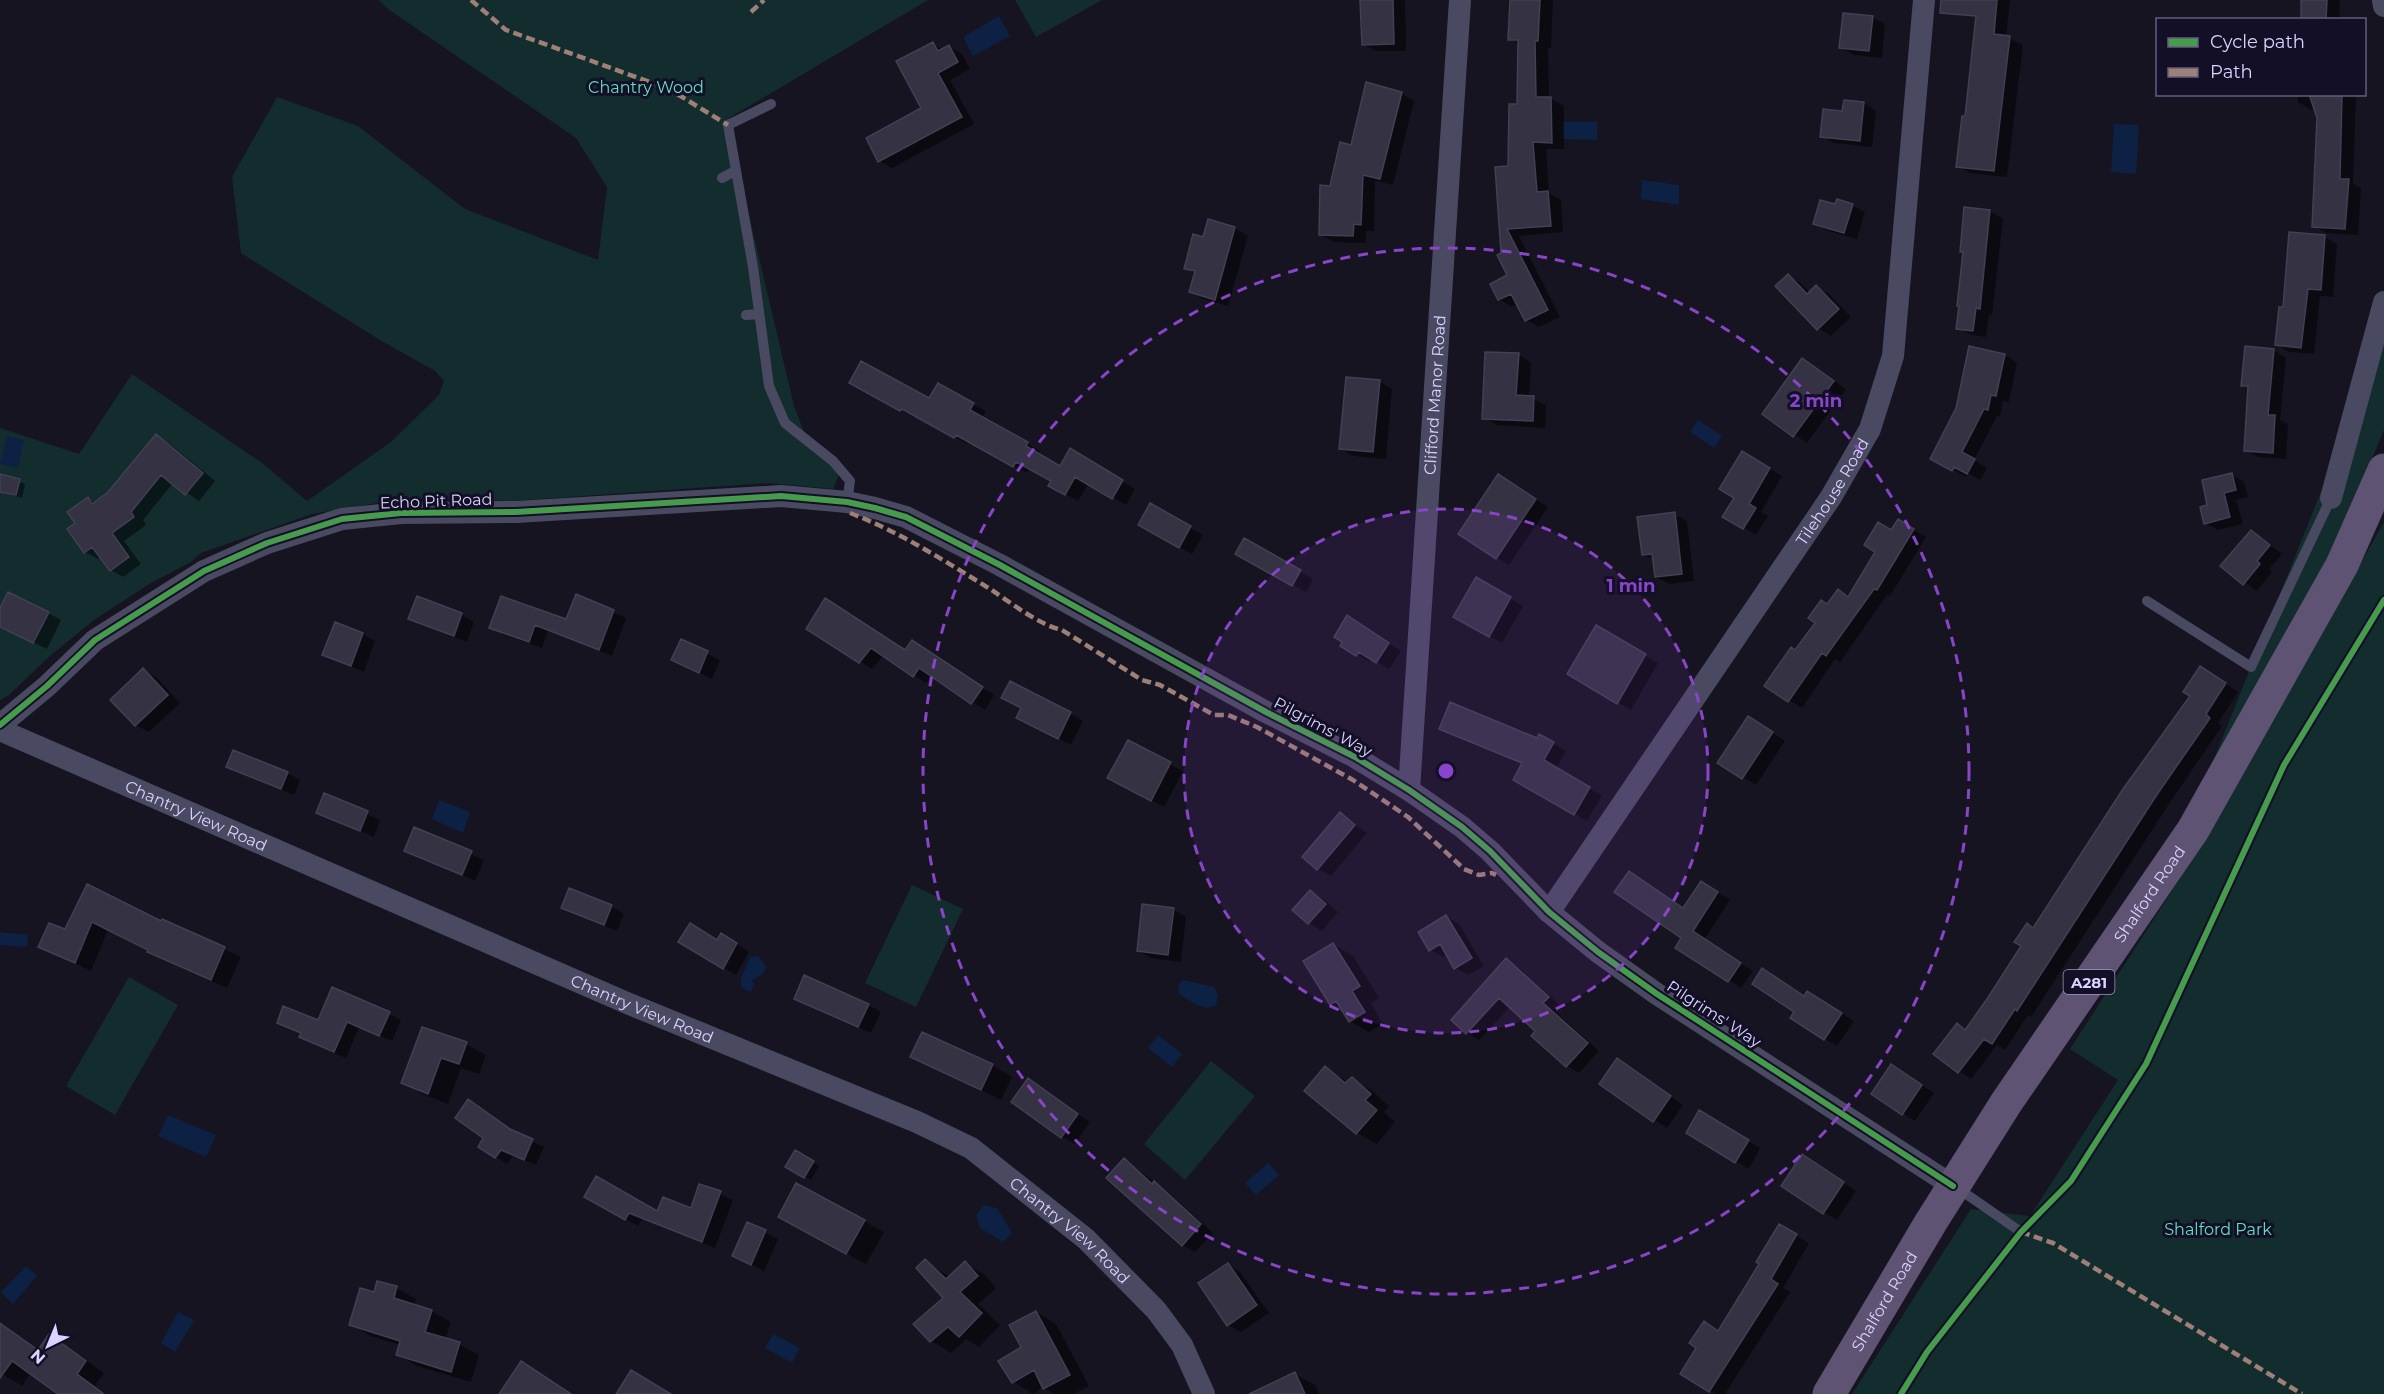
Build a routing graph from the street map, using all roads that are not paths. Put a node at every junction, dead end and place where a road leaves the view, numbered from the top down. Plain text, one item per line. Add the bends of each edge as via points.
1 (1460, 0) edge
2 (1924, 0) edge
3 (2383, 0) edge
4 (2384, 6) edge
5 (771, 104) dead end
6 (735, 171) junction
7 (722, 178) dead end
8 (2384, 302) edge
9 (759, 314) junction
10 (746, 315) dead end
11 (2384, 470) edge
12 (2331, 498) joint
13 (837, 501) junction
14 (2147, 601) dead end
15 (0, 725) edge
16 (0, 730) edge
17 (1409, 790) junction
18 (1549, 912) junction
19 (1953, 1186) junction
20 (2021, 1232) dead end
21 (1204, 1394) edge
22 (1828, 1394) edge

1 - 17 street, Clifford Manor Road
2 - 18 street, Tilehouse Road via 1893,356 1870,429 1831,497
3 - 4 street
5 - 6 lane via 728,125
6 - 7 lane
6 - 9 lane
8 - 12 street
9 - 10 lane
9 - 13 lane via 769,386 784,423 833,461 850,481
11 - 19 main road, Shalford Road / A281 via 2342,565 2193,830
12 - 14 lane via 2251,667
13 - 15 street, Echo Pit Road via 735,497 342,519 267,543 204,571 95,640
13 - 17 street, Pilgrims' Way via 906,517
16 - 21 street, Chantry View Road via 971,1148 1086,1239 1156,1310 1182,1345
17 - 18 street, Pilgrims' Way via 1490,851
18 - 19 street, Pilgrims' Way via 1657,994
19 - 20 lane
19 - 22 main road, Shalford Road / A281

